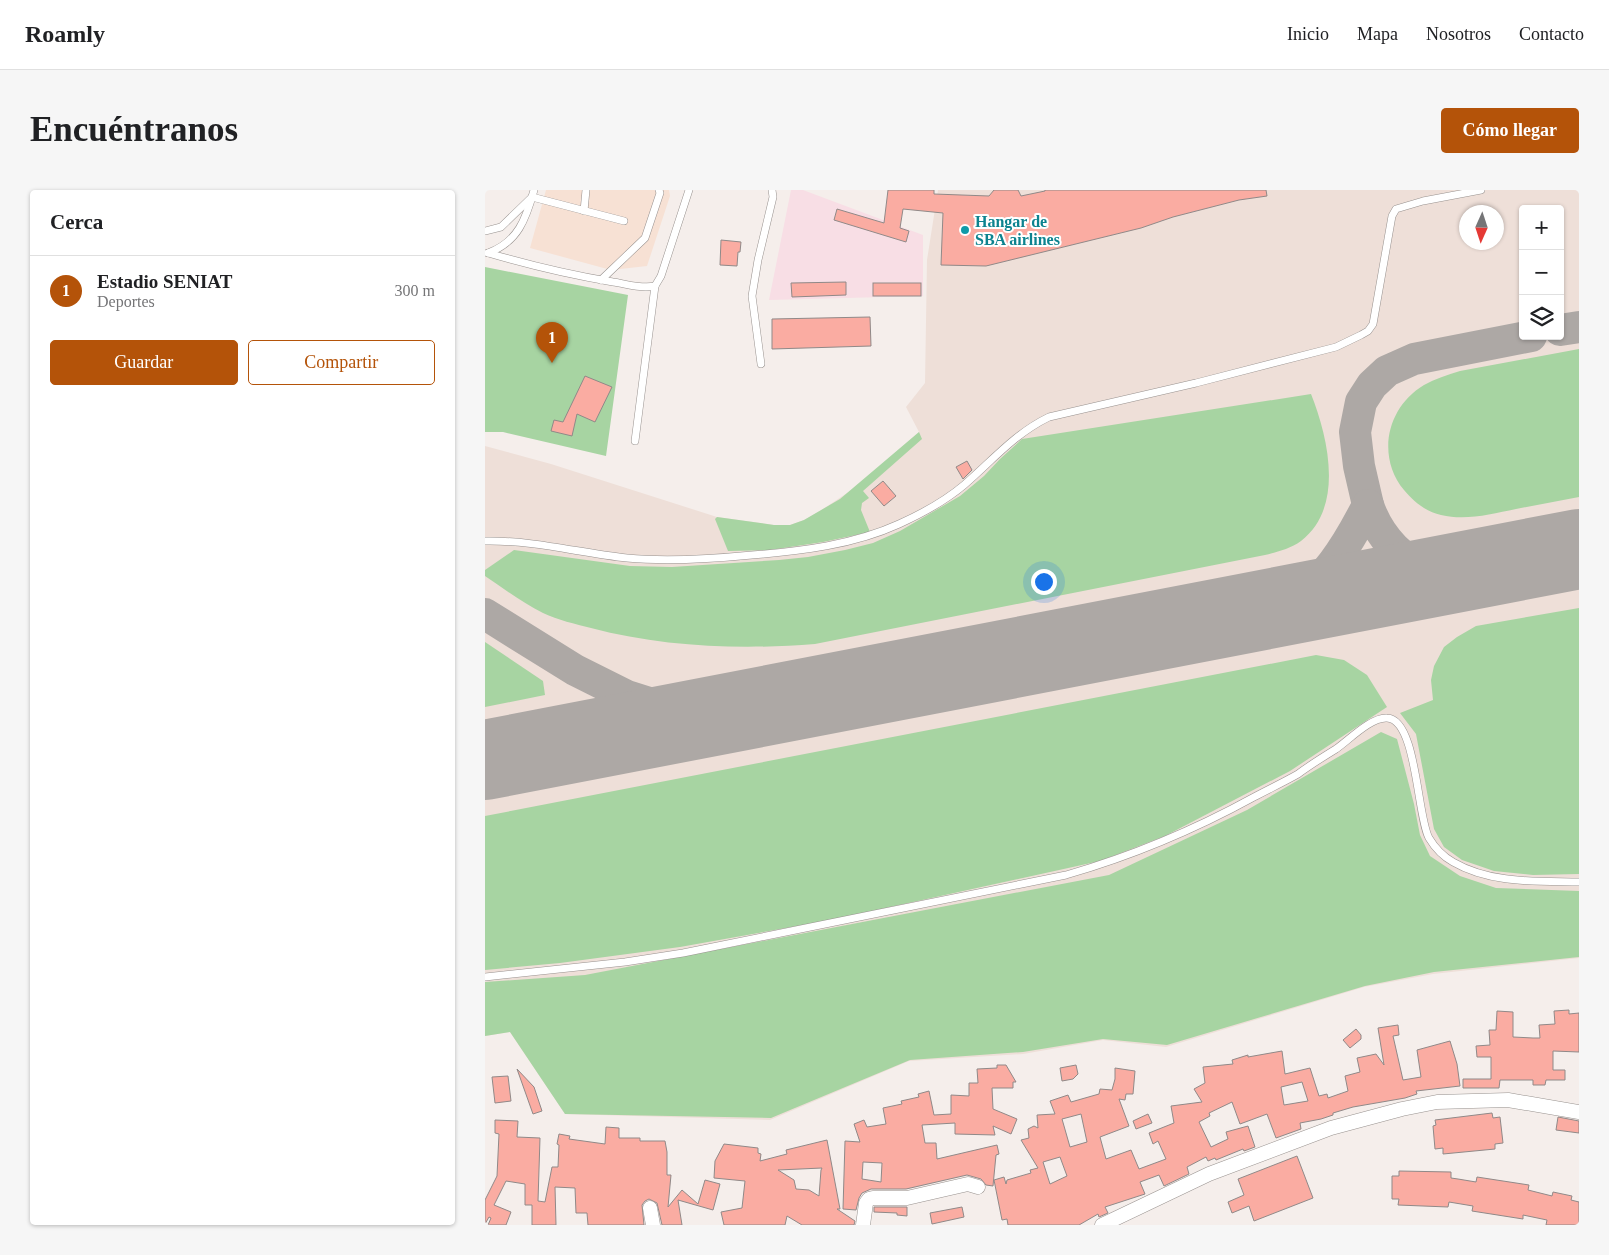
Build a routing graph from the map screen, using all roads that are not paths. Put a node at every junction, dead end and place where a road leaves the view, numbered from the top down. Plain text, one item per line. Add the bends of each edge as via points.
1 (586, 190) edge
2 (659, 190) edge
3 (689, 190) edge
4 (772, 190) edge
5 (1481, 190) edge
6 (533, 194) edge
7 (584, 211) junction
8 (624, 221) dead end
9 (485, 231) edge
10 (487, 253) edge
11 (601, 280) junction
12 (655, 286) junction
13 (761, 364) dead end
14 (635, 441) dead end
15 (485, 541) edge
16 (1579, 882) edge
17 (485, 977) edge
18 (1579, 1112) edge
19 (978, 1187) dead end
20 (650, 1208) dead end
21 (653, 1225) edge
22 (863, 1225) edge
23 (1102, 1225) edge

1 - 7 lane
2 - 11 lane via 645,238
3 - 12 lane
4 - 13 lane via 752,296
5 - 15 lane via 1396,209 1392,216 1373,324 1361,335 1327,350 1049,417 1013,440 962,487 899,524 873,534 788,552 671,560
6 - 7 lane
6 - 9 lane via 501,227
6 - 10 lane via 521,228 512,239
7 - 8 lane
10 - 11 lane
11 - 12 lane via 646,288
12 - 14 lane
16 - 17 lane via 1508,880 1452,862 1428,837 1409,746 1403,730 1392,719 1386,718 1366,726 1294,776 1228,812 1135,853 1082,870 683,953
18 - 23 street via 1508,1100 1437,1102 1402,1109 1331,1128 1209,1174
19 - 22 street via 968,1184 907,1198 869,1199
20 - 21 street

